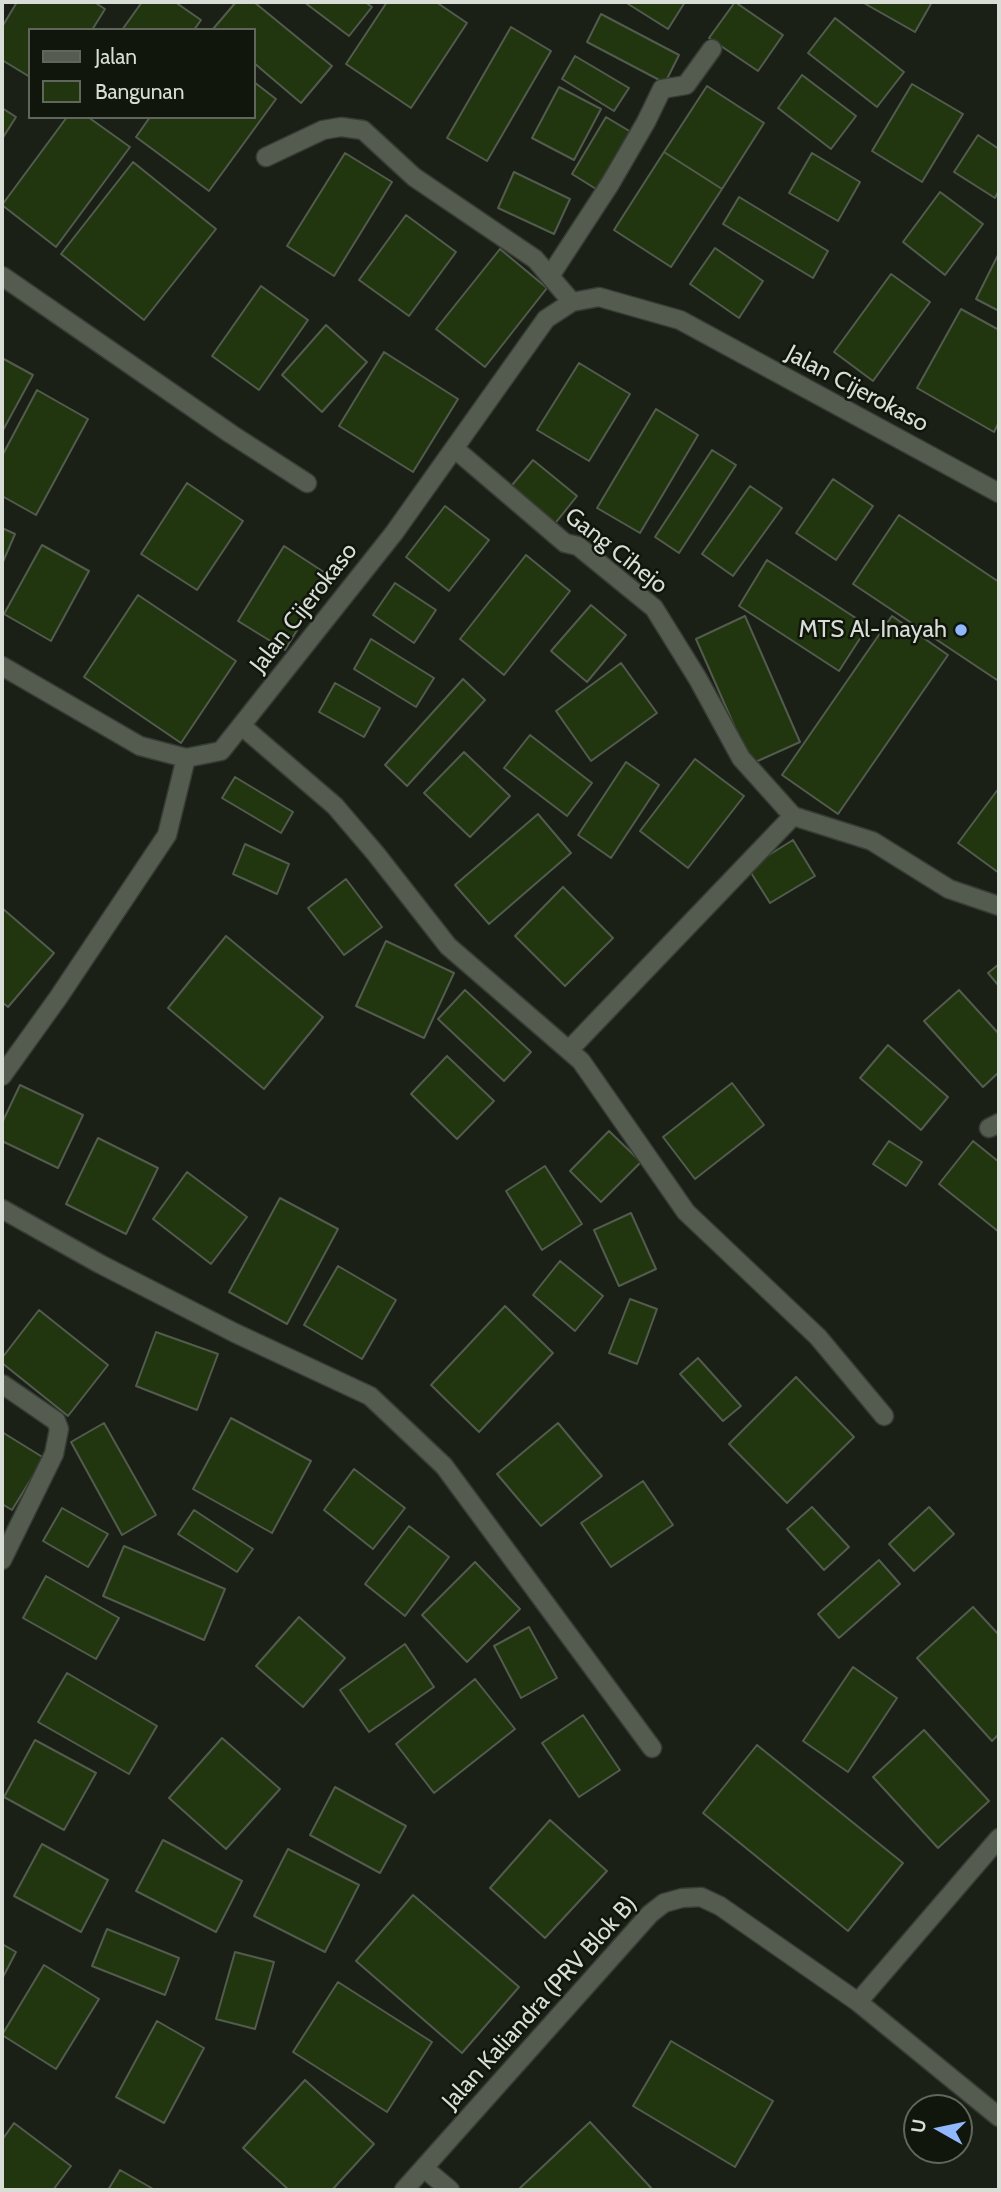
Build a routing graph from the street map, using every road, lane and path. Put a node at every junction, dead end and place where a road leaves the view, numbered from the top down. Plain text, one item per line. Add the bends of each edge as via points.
1 (712, 50) dead end
2 (266, 157) dead end
3 (2, 275) edge
4 (550, 276) junction
5 (572, 302) junction
6 (455, 449) junction
7 (307, 483) dead end
8 (999, 493) edge
9 (2, 666) edge
10 (243, 727) junction
11 (186, 758) junction
12 (793, 816) junction
13 (999, 905) edge
14 (569, 1050) junction
15 (2, 1076) edge
16 (2, 1209) edge
17 (2, 1384) edge
18 (884, 1416) dead end
19 (2, 1560) edge
20 (652, 1748) dead end
21 (999, 1838) edge
22 (858, 2002) junction
23 (999, 2117) edge
24 (425, 2169) junction
25 (404, 2190) edge
26 (450, 2190) edge

1 - 4 street via 686,85 662,89 610,184
2 - 4 street via 323,130 363,130 414,177 535,259
3 - 7 street
4 - 5 street
5 - 6 street, Jalan Cijerokaso via 546,319
5 - 8 street, Jalan Cijerokaso via 599,298 680,320
6 - 10 street, Jalan Cijerokaso
6 - 12 street, Gang Cihejo via 565,543 578,546 654,608 741,758
9 - 11 street, Jalan Cijerokaso via 140,746
10 - 11 street, Jalan Cijerokaso via 222,751
10 - 14 street via 335,806 448,946
11 - 15 street via 167,835
12 - 13 street via 872,841 949,889
12 - 14 street
14 - 18 street via 686,1212 818,1337
16 - 20 street via 210,1321 370,1396 444,1466
17 - 19 street via 56,1421 59,1429 54,1454
21 - 22 street
22 - 23 street, Jalan Kaliandra (PRV Blok B)
22 - 24 street, Jalan Kaliandra (PRV Blok B) via 720,1906 701,1897 664,1903
24 - 25 street, Jalan Kaliandra (PRV Blok B)
24 - 26 street

